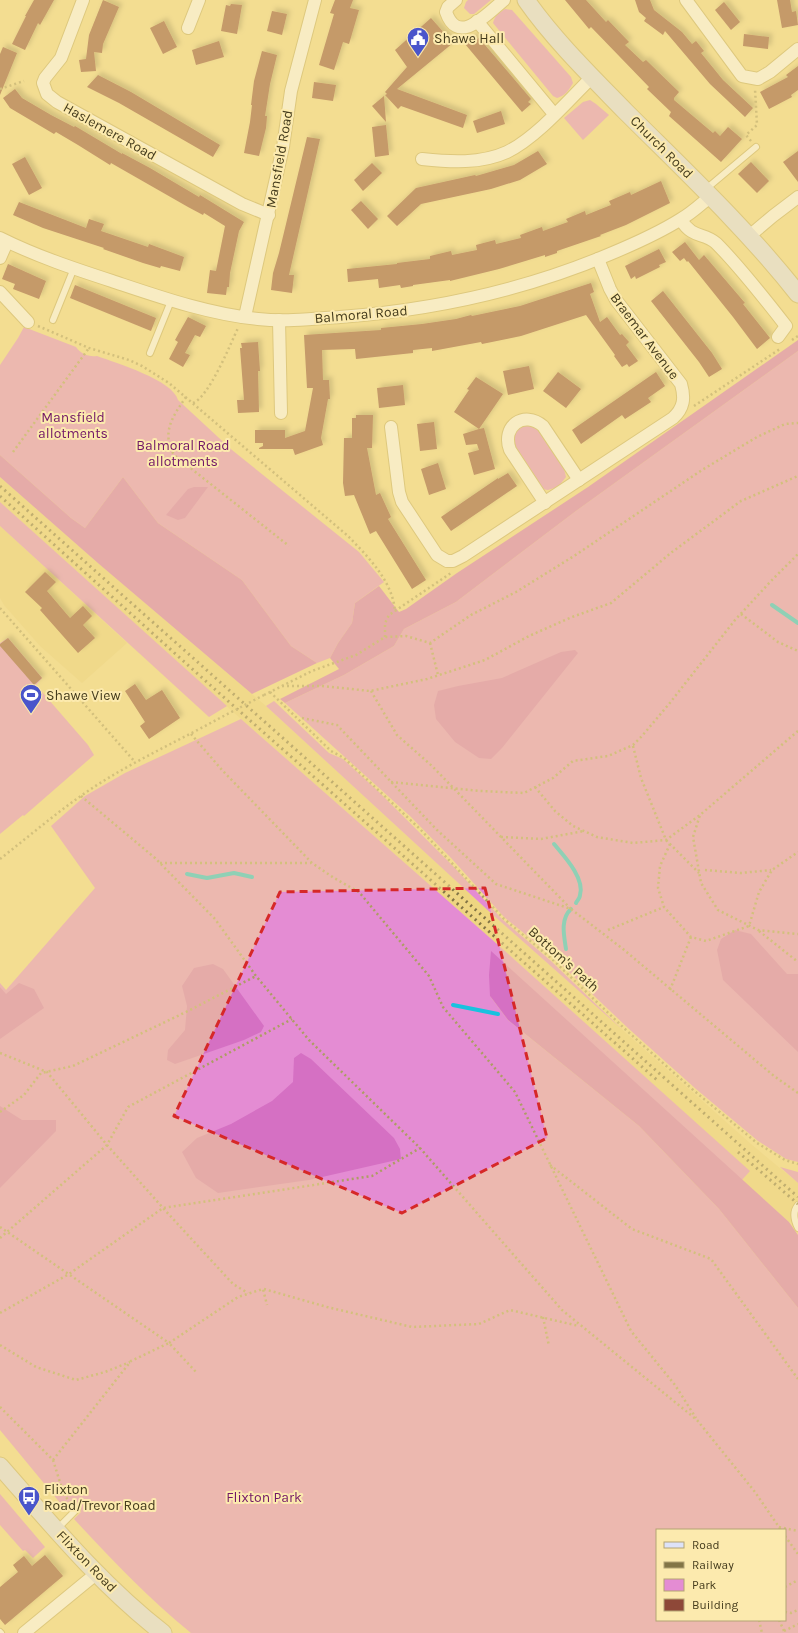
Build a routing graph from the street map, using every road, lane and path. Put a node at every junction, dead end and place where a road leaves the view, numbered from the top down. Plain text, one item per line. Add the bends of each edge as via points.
1 (83, 0) edge
2 (199, 0) edge
3 (315, 0) edge
4 (456, 0) edge
5 (504, 0) edge
6 (526, 0) edge
7 (686, 0) edge
8 (477, 21) junction
9 (188, 28) dead end
10 (798, 50) edge
11 (592, 77) junction
12 (755, 80) junction
13 (24, 81) dead end
14 (0, 89) edge
15 (554, 114) junction
16 (756, 147) joint
17 (422, 159) dead end
18 (708, 193) junction
19 (798, 197) edge
20 (269, 214) junction
21 (681, 220) junction
22 (748, 237) junction
23 (3, 240) edge
24 (0, 258) edge
25 (598, 259) junction
26 (74, 268) junction
27 (0, 292) edge
28 (798, 294) edge
29 (171, 301) junction
30 (243, 317) junction
31 (53, 320) dead end
32 (279, 320) junction
33 (28, 322) joint
34 (798, 336) edge
35 (784, 342) junction
36 (89, 348) junction
37 (150, 353) dead end
38 (186, 397) junction
39 (193, 403) junction
40 (683, 406) junction
41 (281, 413) dead end
42 (798, 424) edge
43 (391, 427) dead end
44 (13, 452) dead end
45 (798, 476) edge
46 (579, 480) junction
47 (545, 503) junction
48 (289, 546) dead end
49 (798, 554) edge
50 (463, 556) junction
51 (0, 608) edge
52 (395, 612) junction
53 (740, 614) junction
54 (385, 637) junction
55 (430, 643) junction
56 (798, 651) edge
57 (438, 675) junction
58 (282, 686) junction
59 (370, 691) junction
60 (270, 692) junction
61 (302, 718) dead end
62 (798, 731) edge
63 (190, 734) junction
64 (633, 745) junction
65 (134, 762) junction
66 (391, 782) junction
67 (535, 787) junction
68 (81, 796) junction
69 (700, 815) junction
70 (584, 831) junction
71 (501, 837) junction
72 (666, 840) junction
73 (670, 844) junction
74 (798, 852) edge
75 (0, 859) edge
76 (160, 863) junction
77 (312, 863) junction
78 (705, 870) dead end
79 (772, 870) junction
80 (699, 874) junction
81 (664, 907) junction
82 (571, 909) junction
83 (749, 926) junction
84 (608, 930) dead end
85 (758, 930) junction
86 (798, 934) edge
87 (691, 937) junction
88 (798, 962) edge
89 (256, 976) junction
90 (670, 990) junction
91 (292, 1019) junction
92 (0, 1053) edge
93 (47, 1072) junction
94 (798, 1093) edge
95 (0, 1112) edge
96 (107, 1145) junction
97 (420, 1148) junction
98 (550, 1164) junction
99 (798, 1164) edge
100 (798, 1205) edge
101 (163, 1208) junction
102 (0, 1227) edge
103 (798, 1228) edge
104 (6, 1231) junction
105 (0, 1238) edge
106 (68, 1274) junction
107 (263, 1289) junction
108 (248, 1294) junction
109 (268, 1305) dead end
110 (0, 1313) edge
111 (543, 1317) junction
112 (581, 1326) junction
113 (169, 1343) junction
114 (0, 1345) edge
115 (549, 1346) dead end
116 (132, 1361) junction
117 (196, 1372) dead end
118 (798, 1379) edge
119 (0, 1407) edge
120 (697, 1420) junction
121 (53, 1460) junction
122 (0, 1466) edge
123 (75, 1506) joint
124 (780, 1529) edge
125 (57, 1530) junction
126 (786, 1530) edge
127 (798, 1531) edge
128 (786, 1537) edge
129 (798, 1554) edge
130 (97, 1573) junction
131 (798, 1580) edge
132 (786, 1586) edge
133 (798, 1610) edge
134 (786, 1612) edge
135 (759, 1621) edge
136 (780, 1621) edge
137 (798, 1624) edge
138 (785, 1632) edge
139 (24, 1633) edge
140 (163, 1633) edge
141 (762, 1633) edge

1 - 20 street, Haslemere Road via 61,58 45,78 43,84 47,94 57,102 242,204
2 - 9 street
3 - 20 street, Mansfield Road via 291,91
4 - 8 street via 446,12 454,26 467,27
5 - 8 street
6 - 11 main road, Church Road
7 - 12 street via 742,76
8 - 15 street
10 - 12 street via 770,72
11 - 15 street
11 - 18 main road, Church Road
12 - 16 path via 757,125 746,135
13 - 14 path
15 - 17 street via 525,140 506,152 473,161
16 - 18 lane
18 - 21 street, Balmoral Road
18 - 22 main road, Church Road
19 - 22 street
20 - 30 street, Mansfield Road
21 - 25 street, Balmoral Road
21 - 35 street via 688,230 708,238 718,246 769,305 786,326
22 - 28 main road, Church Road
23 - 24 street
23 - 26 street, Balmoral Road
25 - 32 street, Balmoral Road via 517,287 444,303 358,316
25 - 40 street, Braemar Avenue via 616,300 681,384
26 - 29 street, Balmoral Road
26 - 31 lane
27 - 33 street
29 - 30 street, Balmoral Road
29 - 37 lane
30 - 32 street, Balmoral Road
30 - 39 path via 215,375
32 - 41 street
33 - 36 path
34 - 35 path
35 - 40 path via 693,407
36 - 38 path via 142,366
36 - 44 path
38 - 39 path
38 - 48 path via 173,416 168,431 169,447 174,455
39 - 52 path via 348,536 373,562 387,585
40 - 46 street via 674,418
42 - 55 path via 785,424 757,437 702,470 574,556 516,592 471,615
43 - 50 street via 402,502 437,555 448,561
45 - 57 path via 741,501 672,552 611,603 529,636 485,660
46 - 47 street
46 - 47 street via 543,426 530,420 515,423 508,435 510,450
47 - 50 street
49 - 53 path
50 - 52 path via 455,569
51 - 65 path
52 - 54 path via 385,623
53 - 56 path via 778,642
53 - 64 path
54 - 55 path via 406,636
54 - 58 path via 356,655 312,671
55 - 57 path
57 - 59 path
58 - 59 path via 322,686
58 - 60 path
59 - 71 path via 397,735 432,766
60 - 63 path, bridge
60 - 99 path, Bottom's Path via 331,751 344,758 379,789 455,865 503,918 553,960 626,1030 757,1143 785,1160
61 - 66 path via 337,725
62 - 69 path
63 - 65 path
63 - 77 path
64 - 67 path via 608,756 573,761 553,778
64 - 72 path via 642,778
65 - 68 path
66 - 67 path via 524,793
66 - 82 path via 437,830 496,884
67 - 70 path via 555,811 573,826
68 - 75 path
68 - 76 path
69 - 72 path
69 - 80 path via 693,837
70 - 71 path via 541,839
70 - 72 path via 597,837 633,843
71 - 82 path
72 - 73 path
73 - 80 path
73 - 81 path via 660,866 658,888
74 - 79 path
76 - 77 path
76 - 89 path via 215,919
77 - 98 path via 358,892 429,976 443,1007 515,1092
78 - 79 path via 741,873
79 - 83 path via 759,892
80 - 83 path via 701,883 718,910
81 - 84 path
81 - 87 path
82 - 90 path
83 - 85 path
83 - 87 path via 706,941
85 - 86 path
85 - 88 path
87 - 90 path
89 - 91 path
89 - 93 path via 73,1066
90 - 94 path
91 - 96 path via 128,1107
91 - 97 path via 309,1040
92 - 93 path
93 - 95 path via 41,1073 24,1095
93 - 96 path
96 - 101 path
96 - 104 path
97 - 101 path via 372,1176
97 - 112 path via 562,1310
98 - 118 path via 632,1229 711,1259
98 - 120 path via 631,1331 675,1385
100 - 103 lane via 794,1215
101 - 106 path
101 - 108 path via 233,1284
102 - 104 path
104 - 105 path
104 - 106 path
106 - 110 path
106 - 113 path
107 - 108 path
107 - 109 path
107 - 111 path via 412,1327 479,1324 510,1310
108 - 113 path via 238,1296
111 - 112 path
111 - 115 path
112 - 120 path
113 - 116 path
113 - 117 path
114 - 116 path via 36,1367 76,1380
116 - 121 path
119 - 121 path
120 - 124 path via 755,1492
121 - 123 path via 64,1495
122 - 125 main road, Flixton Road
123 - 125 lane
125 - 130 main road, Flixton Road
126 - 127 path
128 - 129 path
130 - 139 street
130 - 140 main road, Flixton Road
131 - 132 path
133 - 134 path
135 - 141 path
136 - 138 path
137 - 138 path

